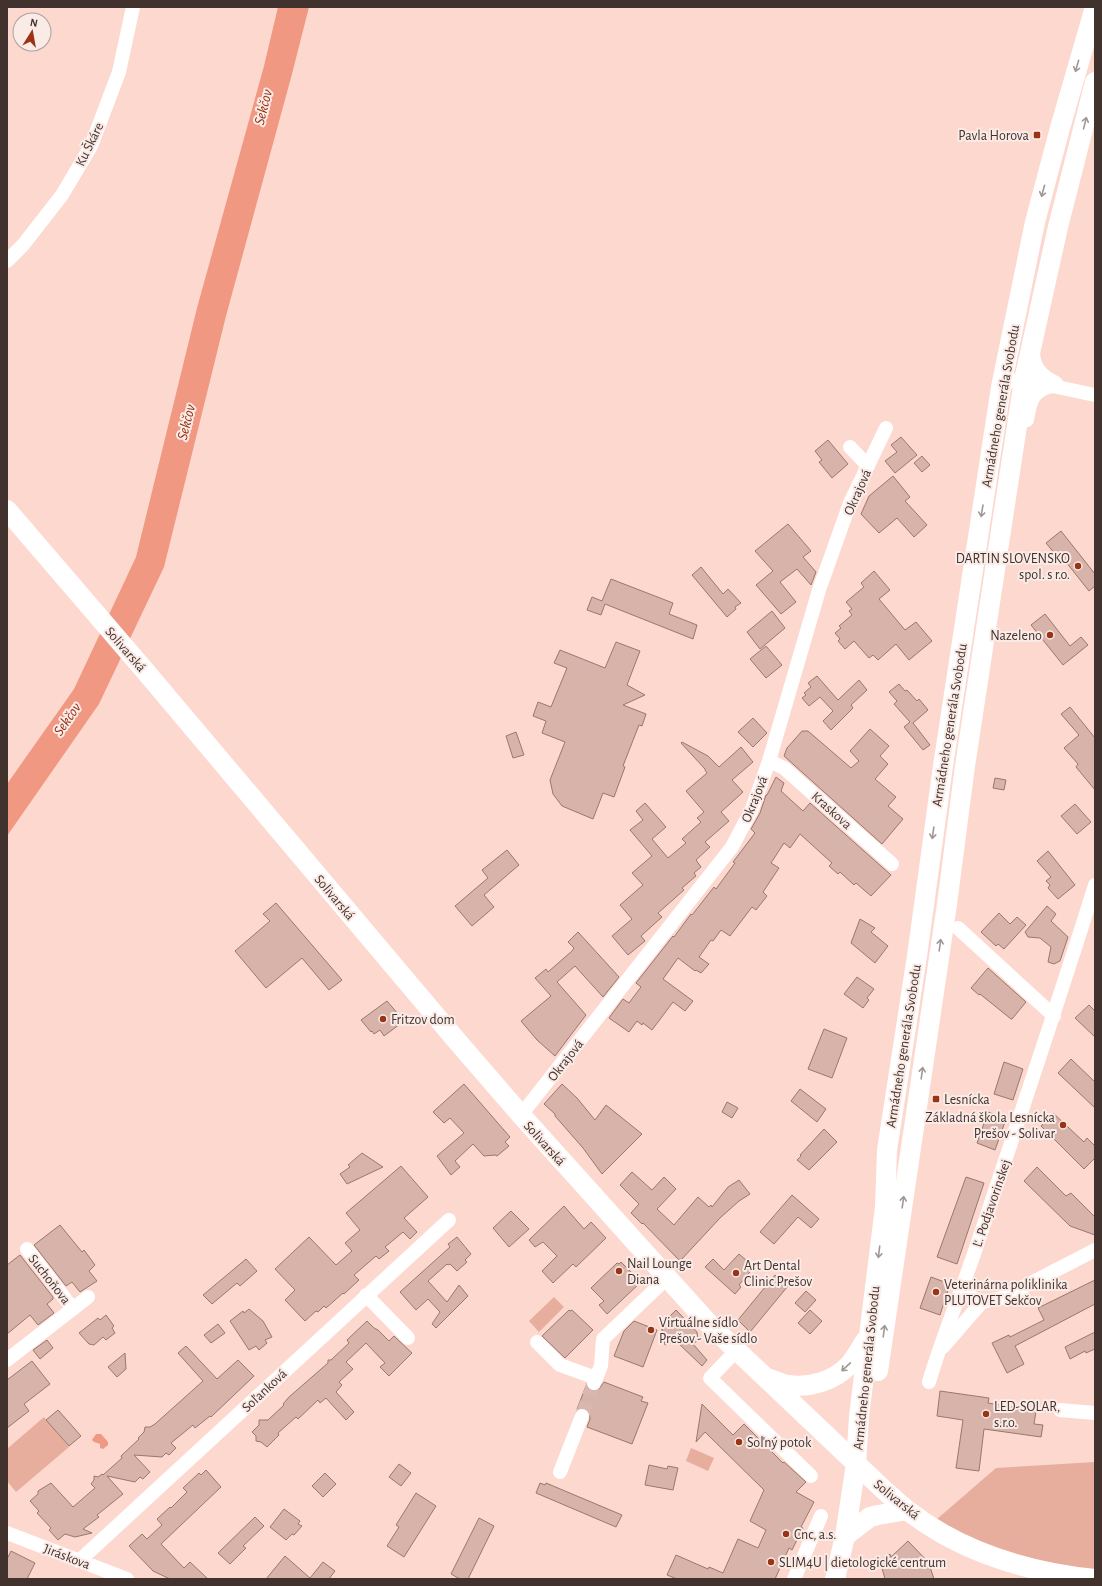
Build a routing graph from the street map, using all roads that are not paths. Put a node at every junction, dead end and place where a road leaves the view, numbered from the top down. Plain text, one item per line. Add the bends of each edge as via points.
1 (133, 7) edge
2 (1095, 7) edge
3 (1092, 29) edge
4 (1095, 82) edge
5 (1030, 250) junction
6 (7, 261) edge
7 (1033, 340) junction
8 (1024, 380) junction
9 (1052, 386) junction
10 (1001, 387) junction
11 (1067, 389) junction
12 (1095, 395) edge
13 (886, 428) dead end
14 (850, 447) dead end
15 (868, 466) junction
16 (1009, 479) junction
17 (7, 510) edge
18 (769, 761) junction
19 (892, 864) dead end
20 (1095, 885) edge
21 (958, 928) dead end
22 (1054, 1016) junction
23 (521, 1115) junction
24 (449, 1220) dead end
25 (27, 1249) dead end
26 (1095, 1250) edge
27 (668, 1278) junction
28 (963, 1285) junction
29 (366, 1295) junction
30 (88, 1297) dead end
31 (982, 1302) junction
32 (74, 1309) junction
33 (869, 1336) junction
34 (408, 1338) dead end
35 (537, 1342) dead end
36 (736, 1351) junction
37 (937, 1354) junction
38 (7, 1360) edge
39 (763, 1376) junction
40 (928, 1382) dead end
41 (1060, 1410) dead end
42 (1095, 1413) edge
43 (582, 1416) tunnel mouth
44 (856, 1464) junction
45 (560, 1472) dead end
46 (811, 1476) dead end
47 (907, 1510) junction
48 (821, 1516) dead end
49 (7, 1534) edge
50 (845, 1536) junction
51 (79, 1561) junction
52 (127, 1579) edge
53 (794, 1579) edge
54 (835, 1579) edge
55 (1095, 1579) edge

1 - 6 street, Ku Škáre via 119,72 91,146 62,195 23,245
2 - 3 street, Armádneho generála Svobodu
3 -> 5 street, Armádneho generála Svobodu via 1058,135
7 -> 4 street, Armádneho generála Svobodu via 1058,227
5 - 8 street via 1028,298 1015,363 1015,370
5 - 10 street, Armádneho generála Svobodu
7 - 8 street, Armádneho generála Svobodu
7 - 11 street via 1036,369 1046,378
8 - 9 street
8 - 10 street via 1011,381
8 - 16 street, Armádneho generála Svobodu
9 - 11 street
9 - 16 street via 1043,388 1033,396 1023,444
10 -> 33 street, Armádneho generála Svobodu via 942,766 917,956 887,1150 885,1207
11 - 12 street
13 - 15 street, Okrajová
14 - 15 street
15 - 18 street, Okrajová via 850,503 819,590
44 -> 16 street, Armádneho generála Svobodu via 871,1418
17 - 23 street, Solivarská
18 - 19 street, Kraskova via 784,768
18 - 23 street, Okrajová via 752,810 732,847
20 - 22 street, Ľ. Podjavorinskej
21 - 22 street
22 - 28 street, Ľ. Podjavorinskej
23 - 27 street, Solivarská
24 - 29 street, Soľanková
25 - 32 street, Suchoňova
26 - 31 street via 1002,1298
27 - 35 street via 603,1339 601,1366 595,1381 560,1365
27 - 36 street, Solivarská
28 - 31 street via 971,1297
28 - 37 street, Ľ. Podjavorinskej
29 - 34 street
29 - 51 street, Soľanková
30 - 32 street, Suchoňova
31 - 37 street
32 - 38 street, Suchoňova
33 -> 39 street via 851,1363 838,1375 821,1382 807,1386 787,1385
33 - 44 street, Armádneho generála Svobodu
36 - 39 street, Solivarská
36 - 46 street via 710,1378
37 - 40 street, Ľ. Podjavorinskej
39 - 44 street, Solivarská
41 - 42 street
43 - 45 street
44 - 47 street, Solivarská
44 - 50 street
47 - 50 street via 870,1518
47 - 55 street, Solivarská via 969,1547 997,1559 1039,1571
48 - 53 street
49 - 51 street, Jiráskova
50 - 54 street
51 - 52 street, Jiráskova

